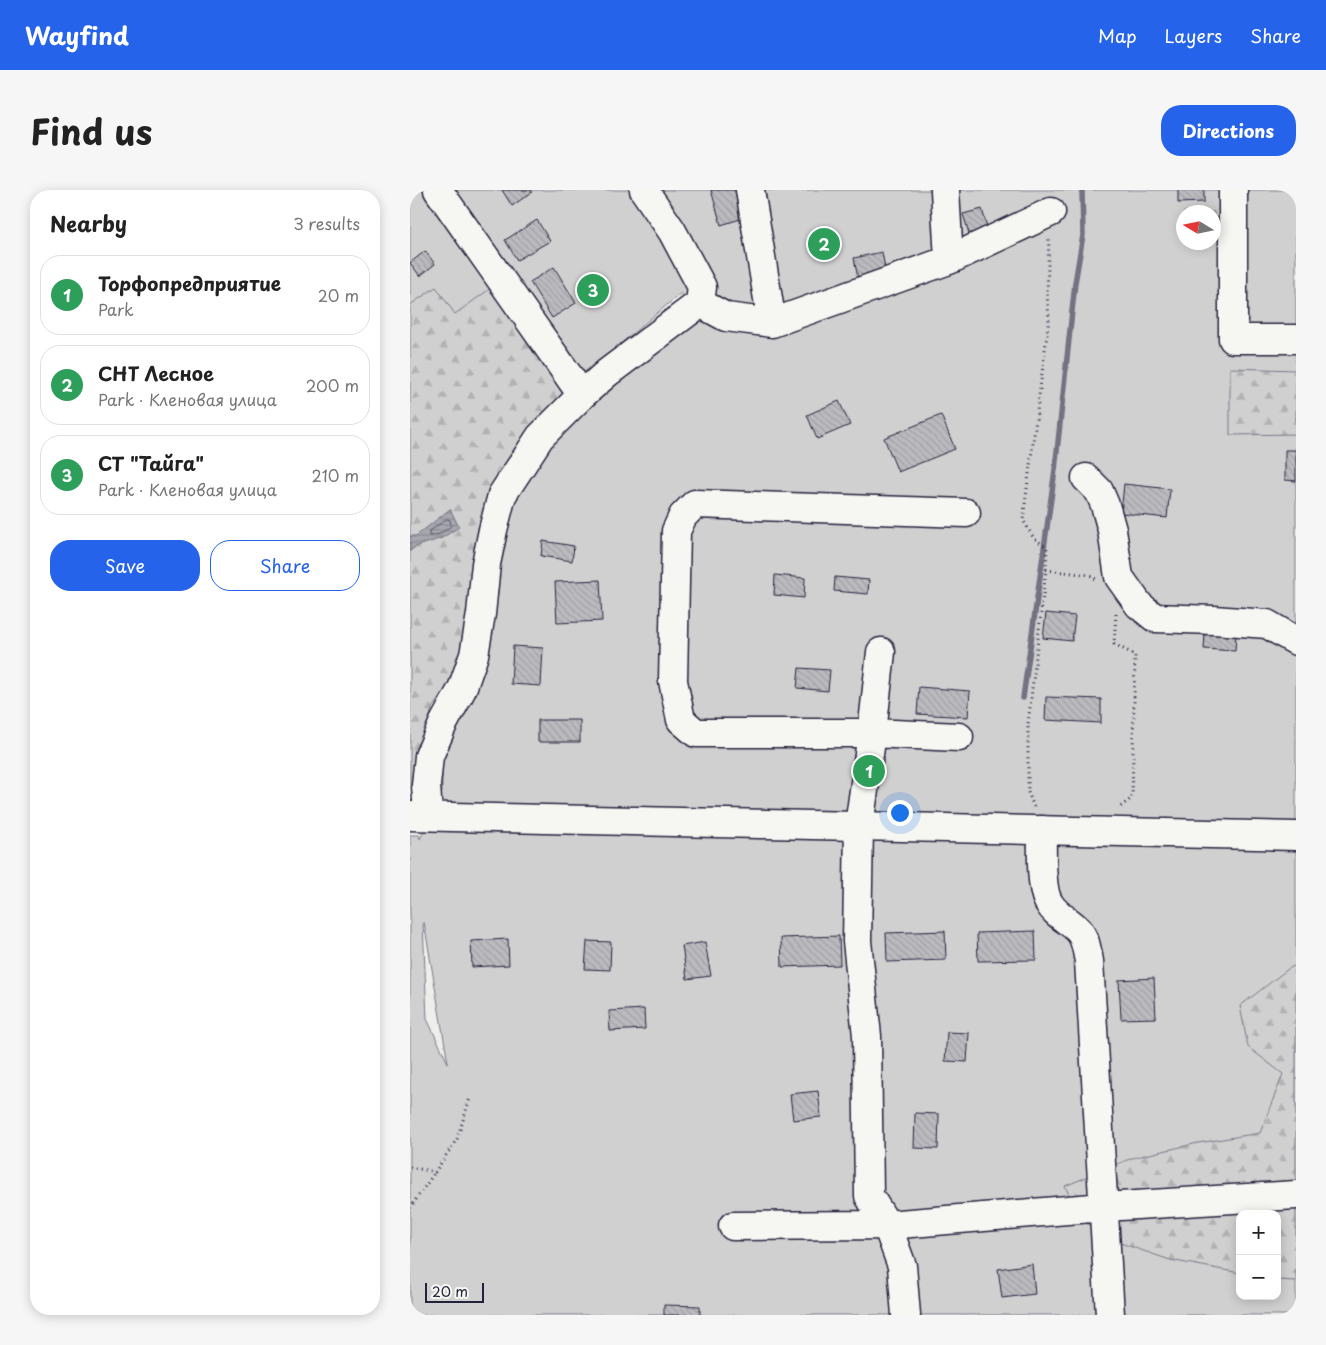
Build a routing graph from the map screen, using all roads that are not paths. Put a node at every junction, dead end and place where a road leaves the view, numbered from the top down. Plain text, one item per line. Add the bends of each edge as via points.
1 (438, 190) edge
2 (644, 190) edge
3 (750, 190) edge
4 (945, 190) edge
5 (1233, 190) edge
6 (1051, 212) road end
7 (949, 260) junction
8 (700, 303) junction
9 (772, 324) junction
10 (1296, 338) edge
11 (582, 395) junction
12 (1086, 478) dead end
13 (966, 513) dead end
14 (1296, 641) edge
15 (881, 652) dead end
16 (872, 734) junction
17 (959, 737) dead end
18 (419, 816) edge
19 (1039, 822) junction
20 (858, 826) junction
21 (1296, 836) edge
22 (1296, 1195) edge
23 (1104, 1207) junction
24 (887, 1225) junction
25 (732, 1226) dead end
26 (906, 1315) edge
27 (1110, 1315) edge

1 - 11 street
2 - 8 street via 672,231 702,287
3 - 9 street
4 - 7 street
5 - 10 street via 1233,340
6 - 7 street
7 - 9 street
8 - 9 street via 726,316
8 - 11 street
11 - 18 street via 540,437 502,496 486,564 474,654 462,689 429,756
12 - 14 street via 1099,491 1105,505 1119,577 1139,605 1156,618 1267,624
13 - 16 street via 695,504 683,516 676,531 672,681 681,720 696,733
15 - 16 street
16 - 17 street
16 - 20 street
18 - 20 street
19 - 20 street
19 - 21 street
19 - 23 street via 1048,902 1080,932 1089,961
20 - 24 street via 857,941 867,1036 869,1196
22 - 23 street
23 - 24 street
23 - 27 street
24 - 25 street
24 - 26 street via 902,1266

